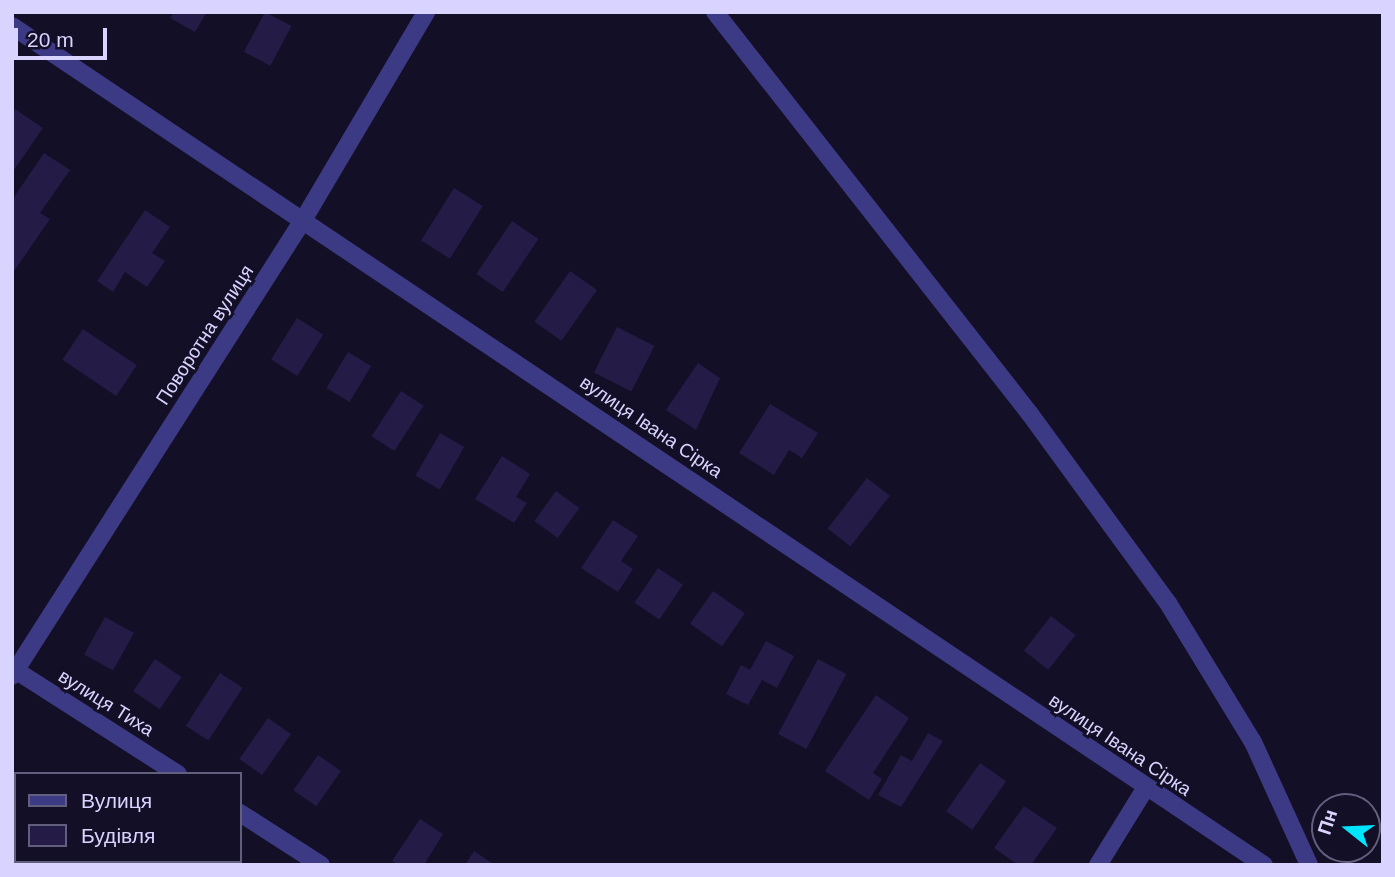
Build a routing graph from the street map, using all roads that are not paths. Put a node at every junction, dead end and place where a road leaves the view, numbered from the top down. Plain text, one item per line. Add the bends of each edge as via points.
1 (426, 12) edge
2 (715, 12) edge
3 (12, 26) edge
4 (305, 217) junction
5 (13, 672) edge
6 (175, 772) edge
7 (1145, 789) junction
8 (242, 814) edge
9 (321, 865) edge
10 (1098, 865) edge
11 (1264, 865) edge
12 (1309, 865) edge

1 - 4 street, Поворотна вулиця
2 - 12 street via 1030,414 1168,603 1253,741
3 - 4 street, вулиця Івана Сірка
4 - 5 street, Поворотна вулиця
4 - 7 street, вулиця Івана Сірка
5 - 6 street, вулиця Тиха
7 - 10 street
7 - 11 street, вулиця Івана Сірка
8 - 9 street

